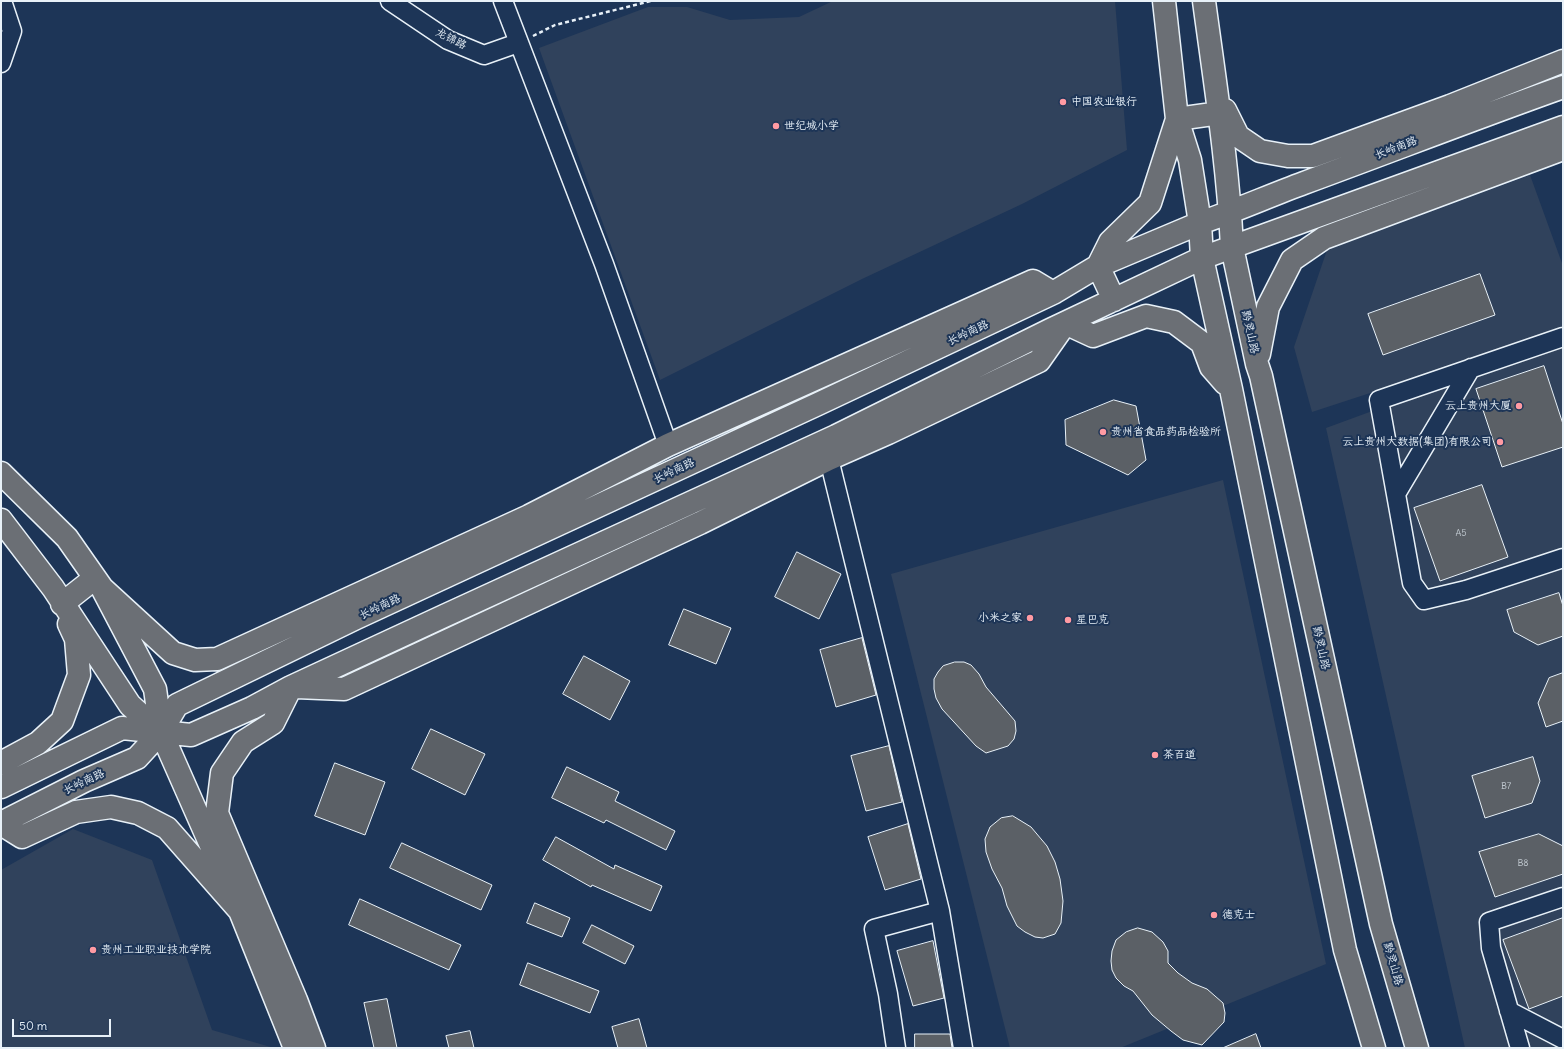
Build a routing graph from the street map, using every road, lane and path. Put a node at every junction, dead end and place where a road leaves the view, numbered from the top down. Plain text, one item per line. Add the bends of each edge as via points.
1 (2, 1) edge
2 (390, 1) edge
3 (503, 1) edge
4 (651, 1) edge
5 (1164, 1) edge
6 (1204, 1) edge
7 (518, 43) junction
8 (1563, 62) edge
9 (1, 63) edge
10 (1563, 87) edge
11 (1218, 104) junction
12 (1176, 119) junction
13 (1563, 127) edge
14 (1563, 149) edge
15 (1313, 156) junction
16 (1312, 180) junction
17 (1230, 212) junction
18 (1328, 212) junction
19 (1200, 223) junction
20 (1324, 238) junction
21 (1232, 247) junction
22 (1202, 258) junction
23 (1098, 266) junction
24 (1052, 293) junction
25 (1114, 300) junction
26 (1065, 323) junction
27 (1563, 337) edge
28 (1471, 368) junction
29 (1259, 370) junction
30 (1231, 389) junction
31 (668, 445) junction
32 (829, 459) junction
33 (1, 473) edge
34 (1396, 494) junction
35 (1, 520) edge
36 (1563, 558) edge
37 (98, 583) junction
38 (58, 596) junction
39 (257, 641) junction
40 (297, 647) junction
41 (239, 675) junction
42 (291, 687) junction
43 (252, 708) junction
44 (161, 732) junction
45 (70, 752) junction
46 (1, 763) edge
47 (84, 781) junction
48 (1, 787) edge
49 (217, 812) junction
50 (1, 823) edge
51 (1563, 897) edge
52 (940, 910) junction
53 (240, 911) junction
54 (1509, 1011) junction
55 (1563, 1038) edge
56 (294, 1048) edge
57 (314, 1048) edge
58 (896, 1048) edge
59 (963, 1048) edge
60 (1374, 1048) edge
61 (1417, 1048) edge
62 (1520, 1048) edge

1 - 9 street via 12,31
2 - 7 street, 龙锦路 via 448,40 484,55
3 - 7 street
4 - 7 path via 555,25
5 - 12 main road
6 - 11 main road
7 - 31 street via 604,264
8 - 15 main road
10 - 16 main road, 长岭南路
11 - 12 main road
11 - 15 main road via 1238,136 1260,151 1288,156
11 - 17 main road
12 - 19 main road via 1190,160
12 - 23 main road via 1150,203 1110,242
13 - 18 main road
14 - 20 main road
15 - 16 main road
16 - 17 main road, 长岭南路
16 - 18 main road
17 - 19 main road, 长岭南路
17 - 21 main road, 黔灵山路
18 - 20 main road
18 - 21 main road
19 - 22 main road
19 - 23 main road, 长岭南路
20 - 29 main road via 1292,260 1268,307
21 - 22 main road
21 - 29 main road, 黔灵山路
22 - 25 main road
22 - 30 main road
23 - 24 main road, 长岭南路
23 - 25 main road
24 - 31 main road via 1033,281
24 - 40 main road, 长岭南路
25 - 26 main road
26 - 30 main road via 1093,336 1146,316 1174,322 1202,343 1211,367
26 - 32 main road via 1039,361 888,434
26 - 42 main road via 836,436
27 - 28 street
28 - 34 street
28 - 34 street via 1378,400
29 - 30 main road via 1243,377
29 - 61 main road, 黔灵山路 via 1381,924
30 - 60 main road via 1345,950
31 - 39 main road via 535,513
32 - 42 main road via 700,523 344,688
32 - 52 street
33 - 37 main road via 67,538
34 - 36 street via 1412,583 1424,600 1466,590
35 - 38 main road
37 - 38 main road
37 - 39 main road via 173,653 195,660 217,659
37 - 44 main road via 155,689
38 - 44 main road via 130,705
38 - 46 main road via 76,639 79,675 62,721 38,743
39 - 40 main road via 267,647
39 - 41 main road
40 - 41 main road, 长岭南路
41 - 43 main road
41 - 44 main road, 长岭南路 via 177,705
42 - 43 main road
42 - 49 main road via 273,723 243,742 222,773
43 - 44 main road via 190,735
44 - 45 main road via 122,728
44 - 47 main road, 长岭南路 via 137,758
44 - 49 main road
44 - 53 main road
45 - 47 main road
45 - 48 main road
47 - 50 main road, 长岭南路
49 - 57 main road
50 - 53 main road via 22,836 76,812 111,807 138,813 167,828
51 - 54 street via 1489,922 1491,948
52 - 58 street via 874,929
52 - 59 street
53 - 56 main road
54 - 55 street
54 - 62 street

